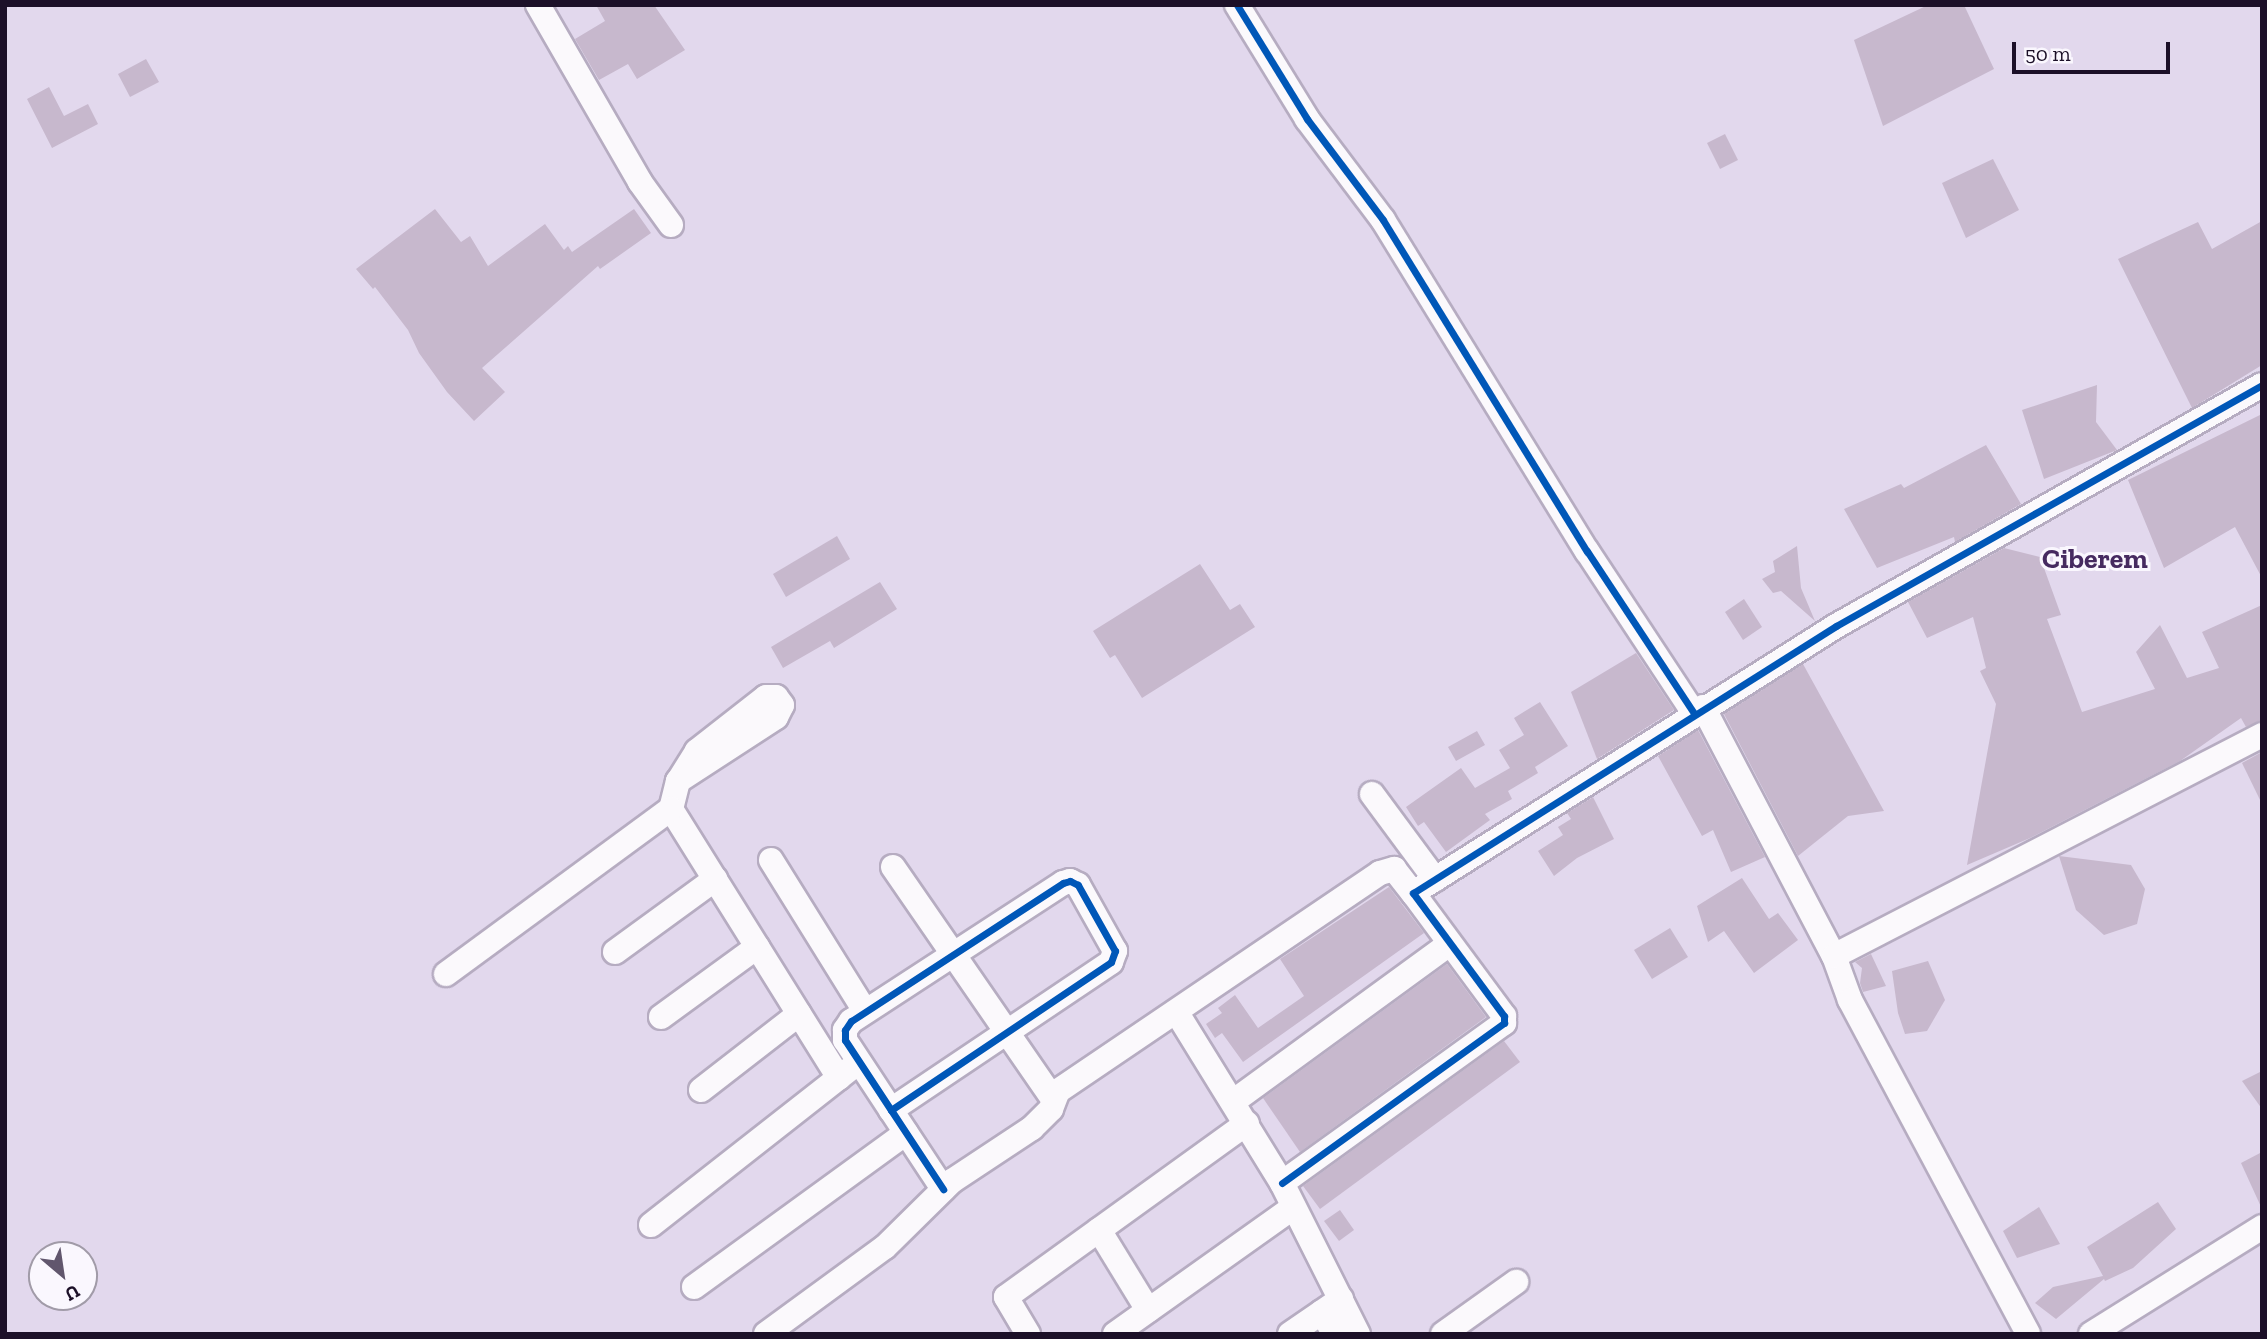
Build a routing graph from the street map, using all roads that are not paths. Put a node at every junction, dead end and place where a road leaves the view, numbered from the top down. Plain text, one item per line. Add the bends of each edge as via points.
1 (538, 5) edge
2 (1237, 5) edge
3 (671, 225) dead end
4 (2262, 385) edge
5 (1699, 710) junction
6 (2262, 735) edge
7 (678, 781) dead end
8 (1372, 794) dead end
9 (671, 809) junction
10 (771, 860) dead end
11 (893, 867) dead end
12 (1435, 878) junction
13 (715, 879) junction
14 (1413, 893) junction
15 (1449, 944) junction
16 (757, 947) junction
17 (615, 952) dead end
18 (953, 953) junction
19 (1834, 956) junction
20 (446, 974) dead end
21 (865, 1011) junction
22 (1177, 1013) junction
23 (799, 1014) junction
24 (661, 1017) dead end
25 (1006, 1031) junction
26 (859, 1062) junction
27 (839, 1078) junction
28 (701, 1090) dead end
29 (1053, 1099) junction
30 (1234, 1101) junction
31 (891, 1110) junction
32 (1247, 1123) junction
33 (906, 1133) junction
34 (1282, 1183) junction
35 (943, 1189) junction
36 (1294, 1207) junction
37 (651, 1225) dead end
38 (2262, 1227) edge
39 (1099, 1230) junction
40 (1516, 1282) dead end
41 (694, 1287) dead end
42 (1148, 1310) junction
43 (1332, 1315) edge
44 (766, 1334) edge
45 (1028, 1334) edge
46 (1115, 1334) edge
47 (1290, 1334) edge
48 (1358, 1334) edge
49 (1443, 1334) edge
50 (2028, 1334) edge
51 (2091, 1334) edge

1 - 3 street via 640,182
2 - 5 street via 1307,119 1383,220 1587,551
4 - 5 street via 1847,619
5 - 12 street
5 - 19 street
6 - 19 street
7 - 9 street
8 - 12 street
9 - 13 street
9 - 20 street
10 - 21 street
11 - 18 street
12 - 14 street
13 - 16 street
13 - 17 street
14 - 15 street
14 - 22 street via 1394,869 1380,873
15 - 30 street
15 - 34 street via 1504,1016 1504,1023
16 - 23 street
16 - 24 street
18 - 21 street
18 - 25 street
18 - 25 street via 1063,883 1078,885 1115,957
19 - 50 street via 1850,1000
21 - 26 street via 845,1030 845,1040
22 - 29 street via 1058,1091
22 - 30 street
23 - 27 street
23 - 28 street
25 - 29 street
25 - 31 street
26 - 27 street
26 - 31 street
27 - 37 street
29 - 35 street via 1051,1110 1032,1128
30 - 32 street
31 - 33 street
32 - 34 street
32 - 39 street
33 - 35 street
33 - 41 street
34 - 36 street
35 - 44 street via 885,1247
36 - 42 street
36 - 43 street
38 - 51 street
39 - 42 street
39 - 45 street via 1006,1297
40 - 49 street
42 - 46 street
43 - 47 street
43 - 48 street

